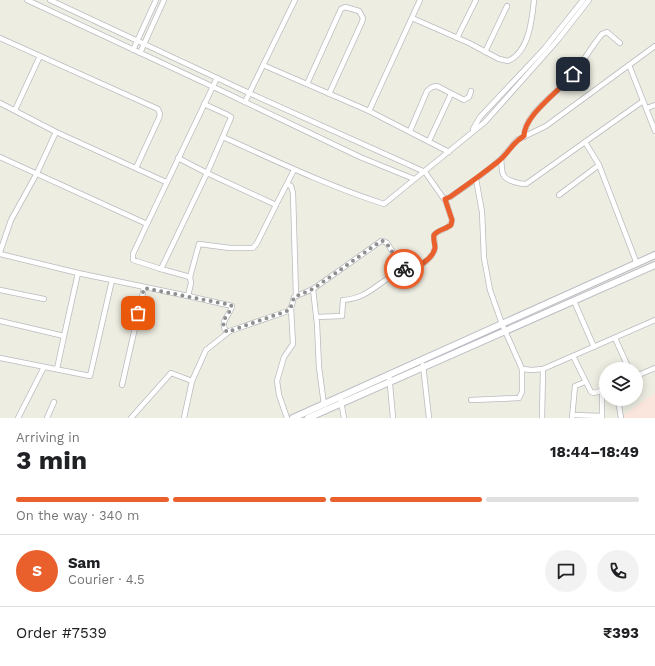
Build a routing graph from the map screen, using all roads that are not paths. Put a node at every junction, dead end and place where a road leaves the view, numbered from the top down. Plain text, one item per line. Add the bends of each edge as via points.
1 (27, 0) edge
2 (50, 0) edge
3 (156, 0) edge
4 (164, 0) edge
5 (295, 0) edge
6 (420, 0) edge
7 (476, 0) edge
8 (534, 0) edge
9 (583, 0) edge
10 (589, 0) edge
11 (507, 6) dead end
12 (412, 18) junction
13 (0, 38) edge
14 (457, 38) junction
15 (138, 41) junction
16 (620, 43) dead end
17 (144, 44) junction
18 (655, 46) edge
19 (133, 50) junction
20 (485, 52) junction
21 (140, 53) junction
22 (40, 56) junction
23 (263, 65) junction
24 (629, 65) junction
25 (217, 78) junction
26 (307, 84) junction
27 (213, 87) junction
28 (472, 91) dead end
29 (249, 93) junction
30 (329, 94) junction
31 (452, 94) junction
32 (643, 101) junction
33 (245, 102) junction
34 (0, 103) edge
35 (204, 104) junction
36 (655, 105) edge
37 (647, 108) junction
38 (15, 110) junction
39 (369, 111) junction
40 (410, 131) junction
41 (472, 131) junction
42 (655, 131) edge
43 (56, 132) junction
44 (524, 136) junction
45 (223, 137) junction
46 (429, 141) junction
47 (585, 142) junction
48 (449, 152) junction
49 (0, 157) edge
50 (178, 158) junction
51 (501, 159) junction
52 (599, 165) junction
53 (136, 168) junction
54 (294, 170) junction
55 (425, 172) junction
56 (37, 173) junction
57 (207, 173) junction
58 (414, 179) junction
59 (476, 179) junction
60 (166, 182) junction
61 (287, 184) junction
62 (559, 195) dead end
63 (445, 199) junction
64 (276, 205) junction
65 (147, 224) junction
66 (0, 253) edge
67 (655, 255) edge
68 (637, 264) junction
69 (655, 265) edge
70 (161, 269) junction
71 (404, 270) junction
72 (78, 273) junction
73 (190, 277) junction
74 (112, 280) junction
75 (144, 288) junction
76 (313, 289) junction
77 (0, 290) edge
78 (188, 296) junction
79 (296, 296) junction
80 (44, 299) dead end
81 (574, 301) junction
82 (291, 308) junction
83 (316, 317) junction
84 (655, 320) edge
85 (0, 321) edge
86 (502, 324) junction
87 (230, 331) junction
88 (505, 331) junction
89 (64, 336) junction
90 (615, 338) junction
91 (594, 347) junction
92 (573, 356) junction
93 (0, 358) edge
94 (422, 359) junction
95 (626, 362) edge
96 (44, 367) junction
97 (423, 367) junction
98 (655, 368) edge
99 (57, 369) junction
100 (522, 369) junction
101 (543, 369) junction
102 (643, 373) edge
103 (390, 374) junction
104 (192, 381) junction
105 (390, 382) junction
106 (585, 382) junction
107 (122, 385) dead end
108 (599, 391) edge
109 (340, 396) junction
110 (471, 400) dead end
111 (54, 402) dead end
112 (341, 403) junction
113 (324, 404) junction
114 (603, 406) edge
115 (619, 406) edge
116 (572, 416) edge
117 (602, 417) edge
118 (18, 418) edge
119 (47, 418) edge
120 (131, 418) edge
121 (184, 418) edge
122 (287, 418) edge
123 (293, 418) edge
124 (308, 418) edge
125 (344, 418) edge
126 (393, 418) edge
127 (429, 418) edge
128 (542, 418) edge
129 (621, 418) edge

1 - 19 street
2 - 15 street
3 - 15 street
4 - 17 street
5 - 23 street
6 - 12 street
7 - 14 street
8 - 20 street via 530,26 522,50 517,56 504,61
9 - 41 street via 544,49 480,117
10 - 41 street via 534,69 485,122
11 - 20 street
12 - 14 street
12 - 39 street
13 - 22 street
14 - 20 street
15 - 17 street
15 - 19 street
16 - 44 street via 609,33 604,32 569,80 539,108
17 - 21 street
17 - 25 street
18 - 24 street
19 - 21 street
21 - 27 street
22 - 38 street
22 - 53 street via 158,109 159,118
23 - 26 street
23 - 29 street
24 - 32 street
24 - 44 street via 546,126
25 - 27 street
25 - 29 street
26 - 30 street
26 - 30 street via 341,9 345,7 359,12 363,18 362,22
27 - 33 street
27 - 35 street
28 - 31 street via 466,100
29 - 33 street
29 - 55 street
30 - 39 street
31 - 40 street via 437,86 428,90
31 - 46 street
32 - 37 street
32 - 47 street
33 - 58 street via 360,157
34 - 38 street
35 - 45 street via 230,117
35 - 50 street
36 - 37 street
37 - 42 street
38 - 43 street
39 - 40 street
40 - 46 street
41 - 48 street
43 - 53 street
43 - 56 street
44 - 51 street via 514,142
45 - 54 street
45 - 57 street
46 - 48 street
47 - 51 street via 526,184 504,177
47 - 52 street
48 - 55 street
49 - 56 street
50 - 57 street
50 - 60 street
51 - 59 street
52 - 62 street
52 - 68 street
53 - 60 street
54 - 58 street via 384,204
54 - 61 street
55 - 58 street
55 - 63 street via 441,197
56 - 65 street
56 - 66 street via 11,220
57 - 64 street
57 - 70 street
59 - 63 street
59 - 86 street via 482,212 487,276
60 - 65 street
61 - 64 street
61 - 79 street via 294,193
63 - 71 street via 452,220 451,225 434,237 435,247 430,258 410,270
64 - 73 street via 253,248 199,244
65 - 70 street via 133,254 134,260
66 - 72 street
67 - 68 street
68 - 86 street
69 - 81 street
70 - 73 street
71 - 76 street via 387,244 381,241
71 - 83 street via 368,293 343,300 342,316
72 - 74 street
72 - 89 street
73 - 78 street
74 - 75 street
74 - 99 street via 90,376
75 - 78 street
75 - 107 street
76 - 79 street
76 - 83 street
77 - 80 street
78 - 87 street via 231,305 232,308 223,321 225,330
79 - 82 street
81 - 88 street
81 - 91 street
82 - 87 street
82 - 122 street via 293,344 284,357 277,381
83 - 113 street
84 - 90 street
85 - 89 street
86 - 88 street
86 - 94 street
87 - 104 street via 206,350
88 - 97 street
88 - 100 street
89 - 99 street
90 - 91 street
90 - 95 street
91 - 92 street
92 - 101 street
92 - 106 street
93 - 96 street
94 - 97 street
94 - 103 street
96 - 99 street
96 - 118 street
97 - 105 street
97 - 127 street
98 - 102 street
100 - 101 street
100 - 110 street via 520,398
101 - 128 street
103 - 105 street
103 - 109 street
104 - 120 street via 170,373
104 - 121 street
105 - 112 street
105 - 126 street
106 - 108 street via 592,393
106 - 116 street via 575,386
109 - 112 street
109 - 113 street
111 - 119 street
112 - 124 street
112 - 125 street
113 - 123 street
114 - 117 street
115 - 129 street
116 - 117 street

